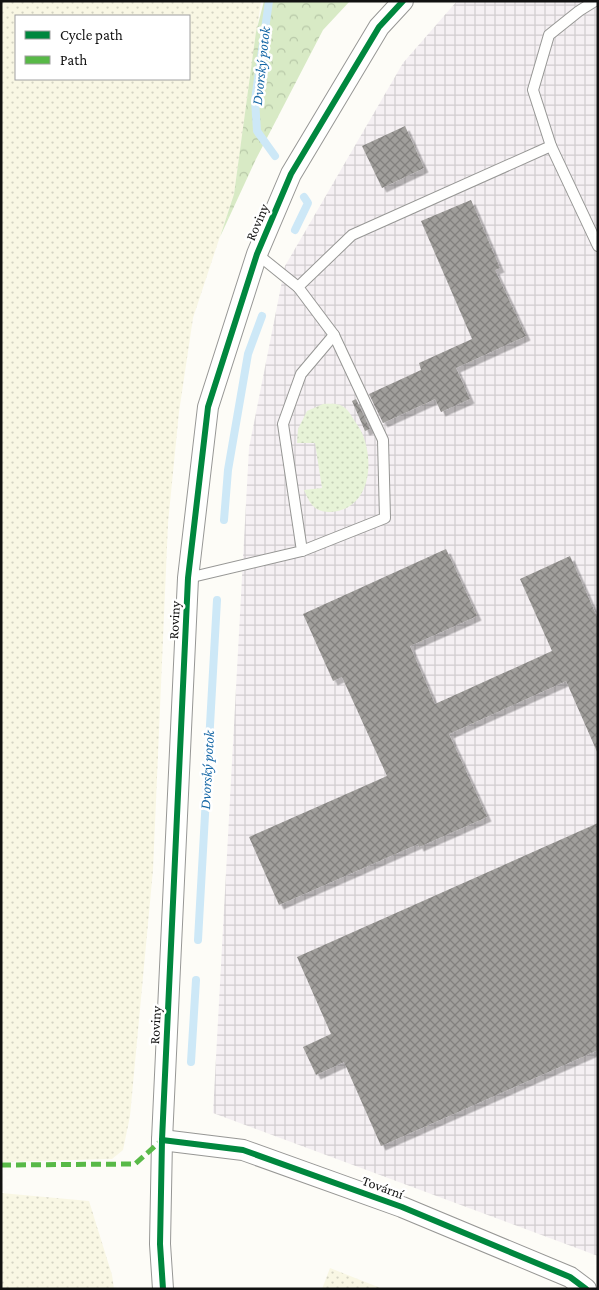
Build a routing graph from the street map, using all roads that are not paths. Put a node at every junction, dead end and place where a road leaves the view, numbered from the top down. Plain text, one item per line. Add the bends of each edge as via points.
1 (403, 1) edge
2 (595, 1) edge
3 (552, 146) junction
4 (598, 246) edge
5 (256, 254) junction
6 (298, 287) junction
7 (334, 335) junction
8 (302, 552) junction
9 (188, 578) junction
10 (162, 1140) junction
11 (570, 1277) junction
12 (598, 1283) edge
13 (163, 1289) edge
14 (586, 1289) edge

1 - 5 street, Roviny via 379,27 291,174
2 - 3 lane via 549,35 538,72 533,90
3 - 4 lane
3 - 6 lane via 352,235
5 - 6 lane
5 - 9 street, Roviny via 208,407
6 - 7 lane
7 - 8 lane via 301,374 283,424
7 - 8 lane via 383,440 385,518
8 - 9 lane
9 - 10 street, Roviny
10 - 11 street, Tovární via 243,1150 402,1207
10 - 13 street, Roviny via 160,1244
11 - 12 lane
11 - 14 street, Tovární

